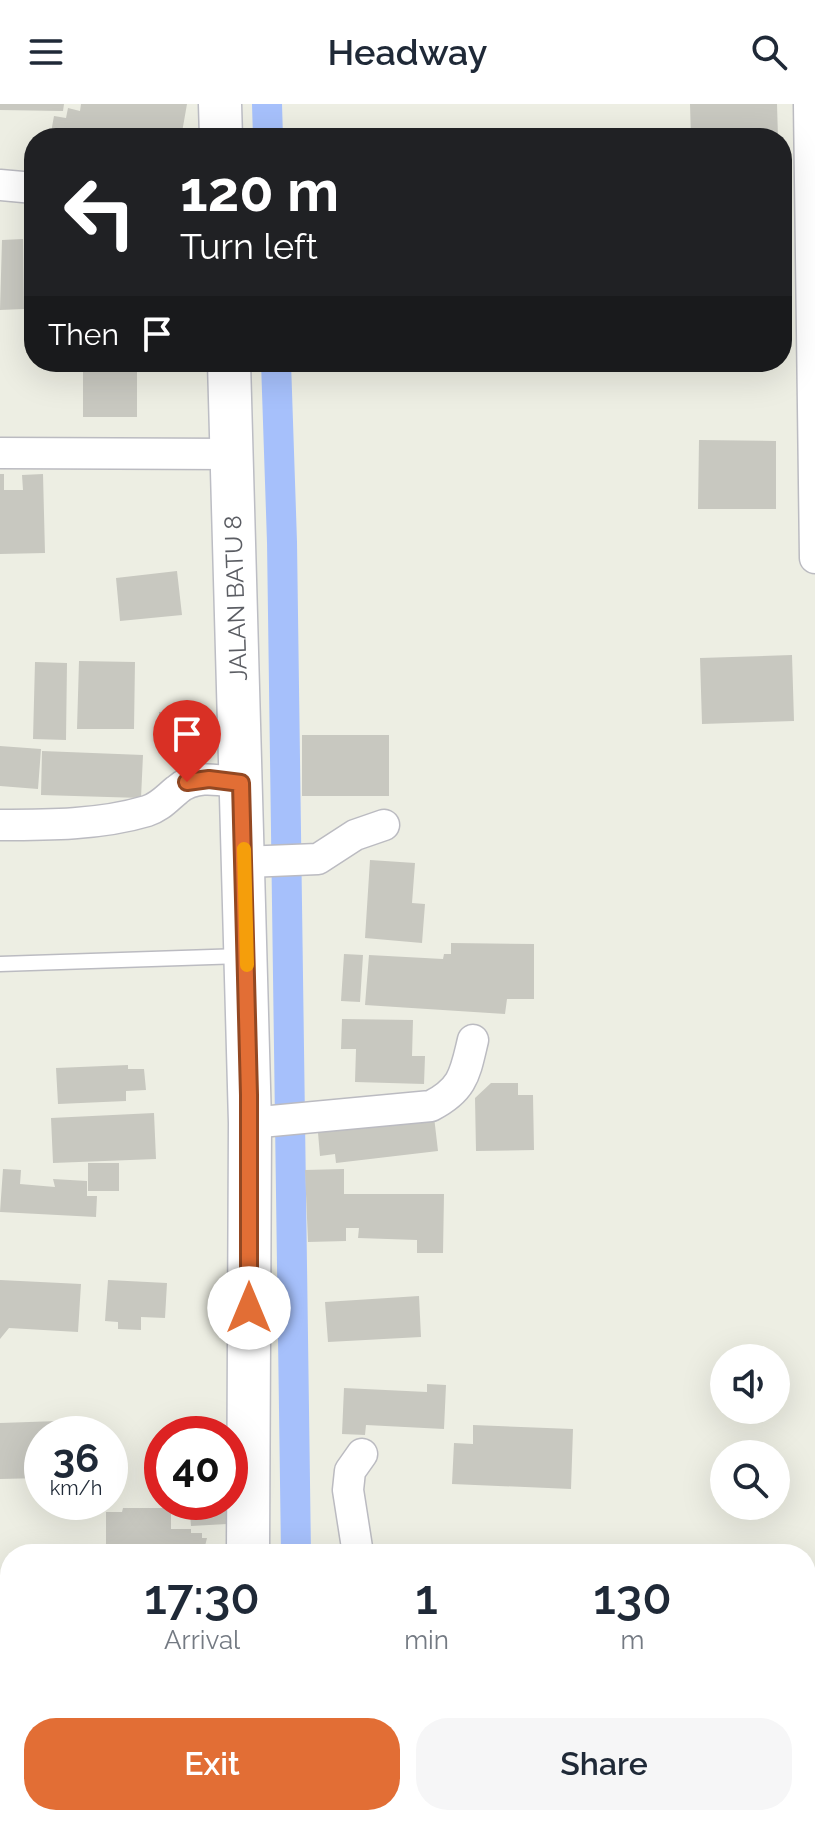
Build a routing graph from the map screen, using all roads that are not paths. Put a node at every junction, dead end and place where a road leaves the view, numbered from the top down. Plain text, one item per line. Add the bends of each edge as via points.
1 (220, 104) edge
2 (809, 104) edge
3 (221, 128) edge
4 (0, 185) edge
5 (24, 187) edge
6 (229, 372) edge
7 (0, 453) edge
8 (232, 454) junction
9 (815, 558) edge
10 (241, 783) junction
11 (0, 825) edge
12 (384, 825) dead end
13 (257, 861) junction
14 (247, 956) junction
15 (0, 964) edge
16 (473, 1040) dead end
17 (265, 1122) junction
18 (362, 1454) dead end
19 (248, 1544) edge
20 (356, 1544) edge

1 - 3 street
2 - 9 street
4 - 5 street
6 - 8 street, JALAN BATU 8
7 - 8 street
8 - 10 street, JALAN BATU 8
10 - 11 street via 187,782 163,803 132,814 54,825
10 - 13 street, JALAN BATU 8
12 - 13 street via 355,835 318,859
13 - 14 street, JALAN BATU 8
14 - 15 lane
14 - 17 street, JALAN BATU 8
16 - 17 street via 464,1077 450,1096 431,1106
17 - 19 street, JALAN BATU 8
18 - 20 street via 350,1471 348,1490

